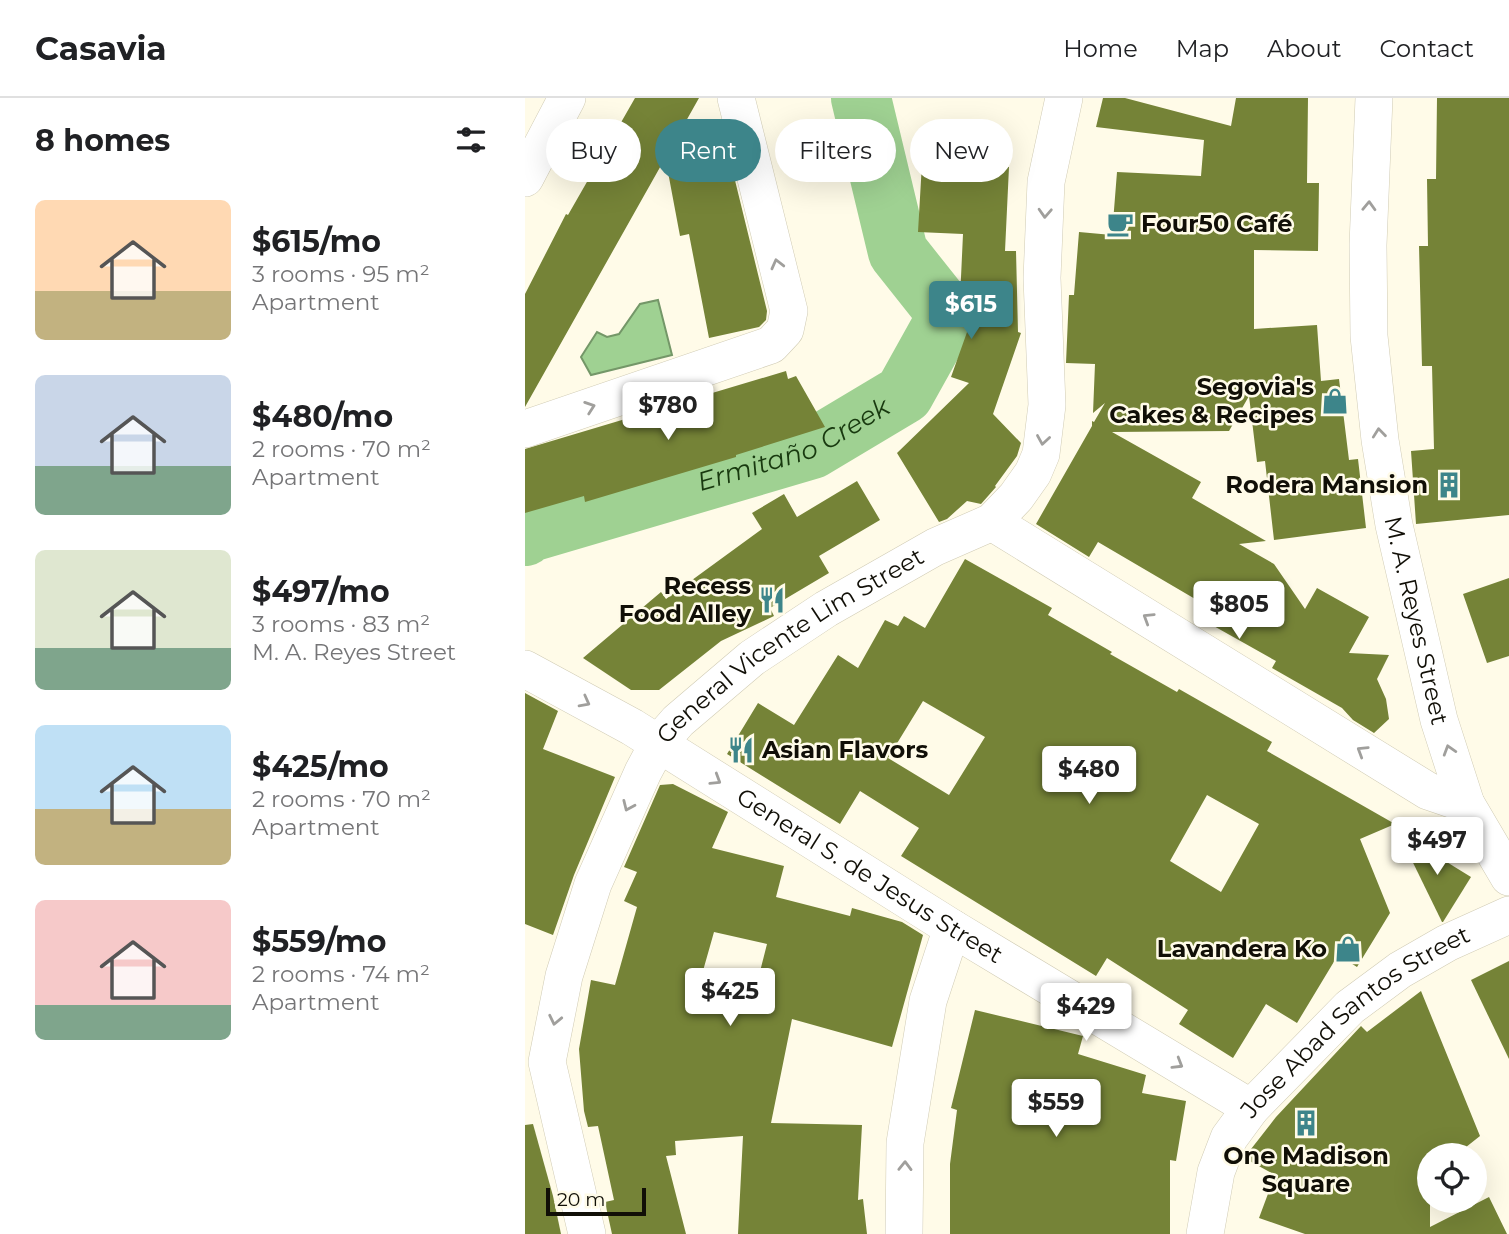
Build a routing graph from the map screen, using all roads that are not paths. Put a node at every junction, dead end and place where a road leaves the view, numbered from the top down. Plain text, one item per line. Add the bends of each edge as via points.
1 (567, 98) edge
2 (736, 98) edge
3 (1064, 98) edge
4 (1374, 98) edge
5 (525, 178) edge
6 (525, 429) edge
7 (992, 522) junction
8 (525, 669) edge
9 (658, 744) junction
10 (1466, 804) junction
11 (1509, 877) edge
12 (1509, 915) edge
13 (952, 928) junction
14 (536, 1068) edge
15 (1251, 1108) junction
16 (587, 1234) edge
17 (904, 1234) edge
18 (1205, 1234) edge

1 - 5 street
6 -> 2 street via 771,345 785,330 789,311
3 -> 7 street, General Vicente Lim Street via 1046,181 1042,278 1047,405 1041,454 1016,497
10 -> 4 street, M. A. Reyes Street via 1413,617 1380,440 1369,336
7 - 9 street, General Vicente Lim Street via 936,547 752,658
10 -> 7 street via 1428,791
8 -> 9 street, General S. de Jesus Street
9 -> 13 street, General S. de Jesus Street
9 -> 14 street, General Vicente Lim Street via 593,884
10 - 11 street, M. A. Reyes Street
12 - 15 street, Jose Abad Santos Street via 1400,970 1360,1000
13 -> 15 street, General S. de Jesus Street
17 -> 13 street via 905,1143 928,1001
14 - 16 street, General Vicente Lim Street
15 - 18 street, Jose Abad Santos Street via 1229,1138 1216,1172

